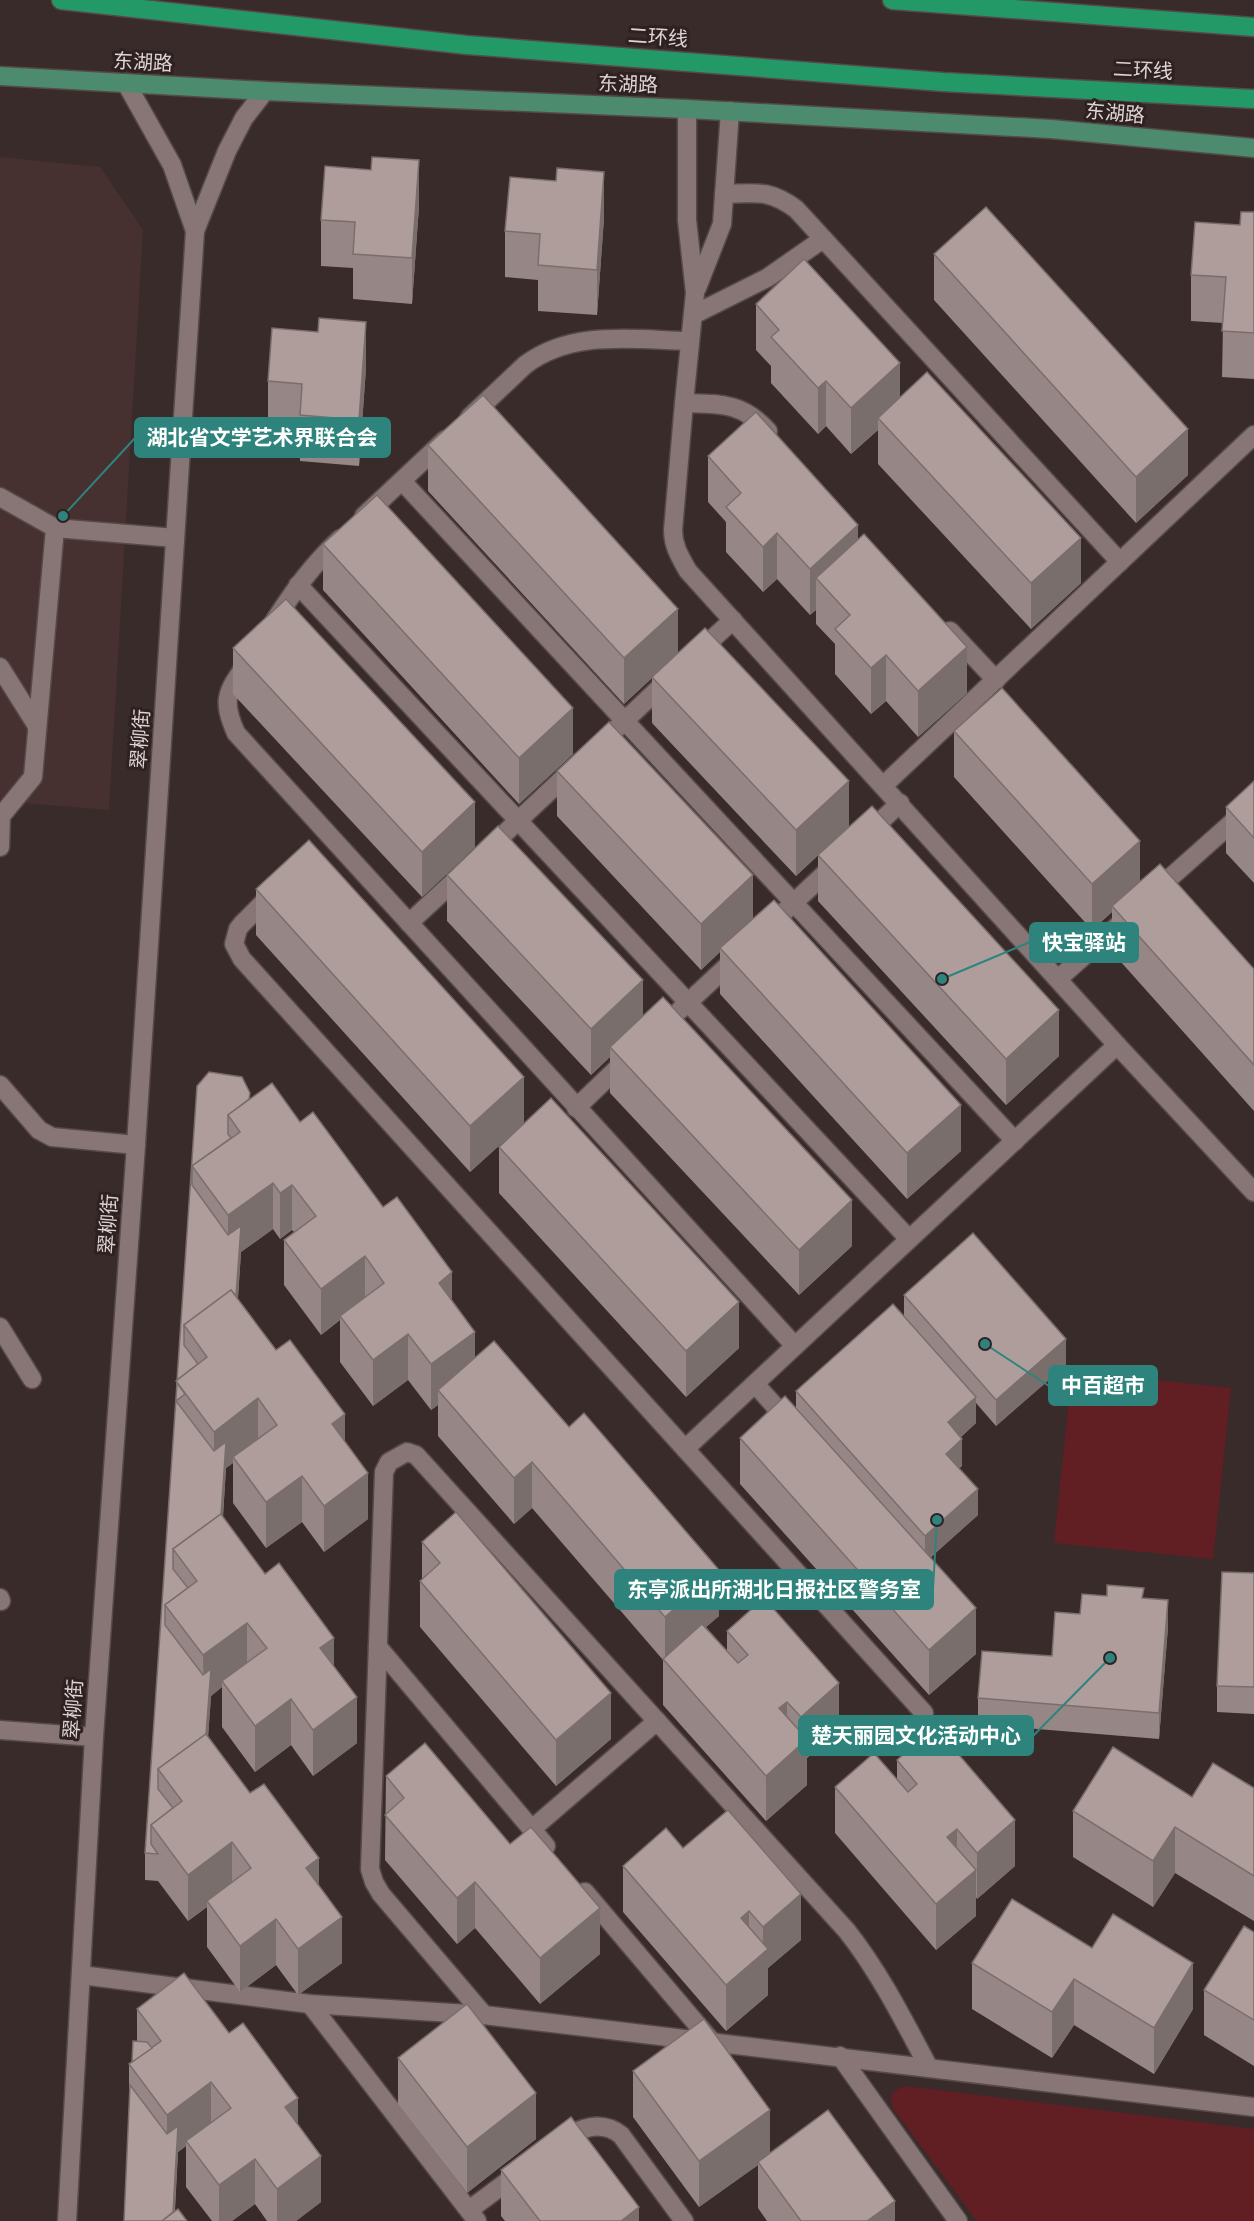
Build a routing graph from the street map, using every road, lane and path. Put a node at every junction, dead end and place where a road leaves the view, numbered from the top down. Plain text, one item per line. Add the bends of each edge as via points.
1 (61, 0) edge
2 (892, 0) edge
3 (1254, 27) edge
4 (0, 76) edge
5 (126, 83) junction
6 (265, 91) junction
7 (1254, 99) edge
8 (687, 109) junction
9 (730, 111) junction
10 (1254, 148) edge
11 (724, 194) junction
12 (195, 231) junction
13 (823, 239) junction
14 (695, 293) junction
15 (693, 315) junction
16 (690, 341) junction
17 (684, 403) junction
18 (1254, 435) edge
19 (778, 442) edge
20 (402, 481) junction
21 (0, 497) edge
22 (55, 528) junction
23 (175, 538) junction
24 (1120, 562) junction
25 (298, 585) junction
26 (939, 619) edge
27 (733, 620) junction
28 (268, 631) edge
29 (255, 650) edge
30 (0, 667) edge
31 (996, 680) junction
32 (625, 721) junction
33 (37, 726) junction
34 (600, 744) edge
35 (584, 759) edge
36 (884, 785) junction
37 (900, 803) junction
38 (1254, 803) edge
39 (1, 816) edge
40 (518, 821) junction
41 (331, 837) junction
42 (0, 847) edge
43 (315, 853) edge
44 (282, 884) edge
45 (794, 903) junction
46 (409, 923) junction
47 (769, 926) edge
48 (753, 941) edge
49 (1058, 979) junction
50 (688, 1003) junction
51 (671, 1019) edge
52 (1117, 1045) junction
53 (636, 1051) edge
54 (0, 1085) edge
55 (576, 1107) junction
56 (1015, 1141) junction
57 (136, 1146) junction
58 (1254, 1192) edge
59 (909, 1239) junction
60 (0, 1327) edge
61 (795, 1346) junction
62 (32, 1379) dead end
63 (755, 1384) junction
64 (802, 1436) edge
65 (685, 1449) junction
66 (378, 1647) junction
67 (924, 1713) dead end
68 (657, 1721) junction
69 (0, 1730) edge
70 (94, 1737) junction
71 (532, 1829) junction
72 (554, 1856) edge
73 (577, 1882) edge
74 (81, 1975) junction
75 (310, 2004) junction
76 (484, 2015) junction
77 (712, 2042) junction
78 (840, 2056) junction
79 (929, 2068) junction
80 (1254, 2108) edge
81 (548, 2151) edge
82 (531, 2164) edge
83 (473, 2216) edge
84 (66, 2221) edge
85 (684, 2221) edge
86 (958, 2221) edge

1 - 7 highway, 二环线 via 467,45 943,82
2 - 3 highway
4 - 5 main road, 东湖路
5 - 6 main road, 东湖路
5 - 12 street via 172,165
6 - 8 main road, 东湖路
6 - 12 street via 244,118 227,151
8 - 9 main road, 东湖路
8 - 14 street via 687,220
9 - 10 main road, 东湖路 via 1051,129
9 - 11 street
11 - 13 street via 763,192 780,197
11 - 14 street via 722,225
12 - 23 street, 翠柳街
13 - 15 street via 767,278
13 - 24 street
14 - 15 street
15 - 16 street
16 - 17 street
16 - 20 street via 582,340 546,352 525,365
17 - 19 street via 727,405 743,410
17 - 27 street via 673,540 688,571
18 - 24 street
20 - 25 street via 317,560
20 - 32 street
21 - 22 street
22 - 23 street
22 - 33 street
23 - 57 street, 翠柳街
24 - 31 street
25 - 28 street
25 - 40 street
26 - 31 street
27 - 32 street
27 - 36 street
29 - 41 street via 231,687 227,714 236,733
30 - 33 street
31 - 36 street
32 - 34 street
32 - 45 street
33 - 39 street via 33,777
35 - 40 street
36 - 37 street
37 - 45 street
37 - 49 street
38 - 49 street
39 - 42 street
40 - 46 street
40 - 50 street
41 - 43 street
41 - 46 street
44 - 65 street via 238,929 234,944 242,959
45 - 47 street
45 - 56 street
46 - 55 street
48 - 50 street
49 - 52 street
50 - 51 street
50 - 59 street
52 - 56 street
52 - 58 street
53 - 55 street
54 - 57 street via 39,1130 52,1137
55 - 61 street
56 - 59 street
57 - 70 street, 翠柳街
59 - 61 street
60 - 62 street
61 - 63 street
63 - 64 street
63 - 65 street
65 - 67 street
66 - 68 street via 384,1472 389,1462 406,1452 416,1455
66 - 71 street
66 - 76 street via 370,1869 381,1894
68 - 71 street
68 - 79 street via 858,1945
69 - 70 street
70 - 74 street, 翠柳街
71 - 72 street
73 - 77 street
74 - 75 street
74 - 84 street, 翠柳街
75 - 76 street
75 - 83 street
76 - 77 street
77 - 78 street
78 - 79 street
78 - 86 street
79 - 80 street
81 - 85 street via 574,2132 599,2126 616,2130
82 - 83 street

